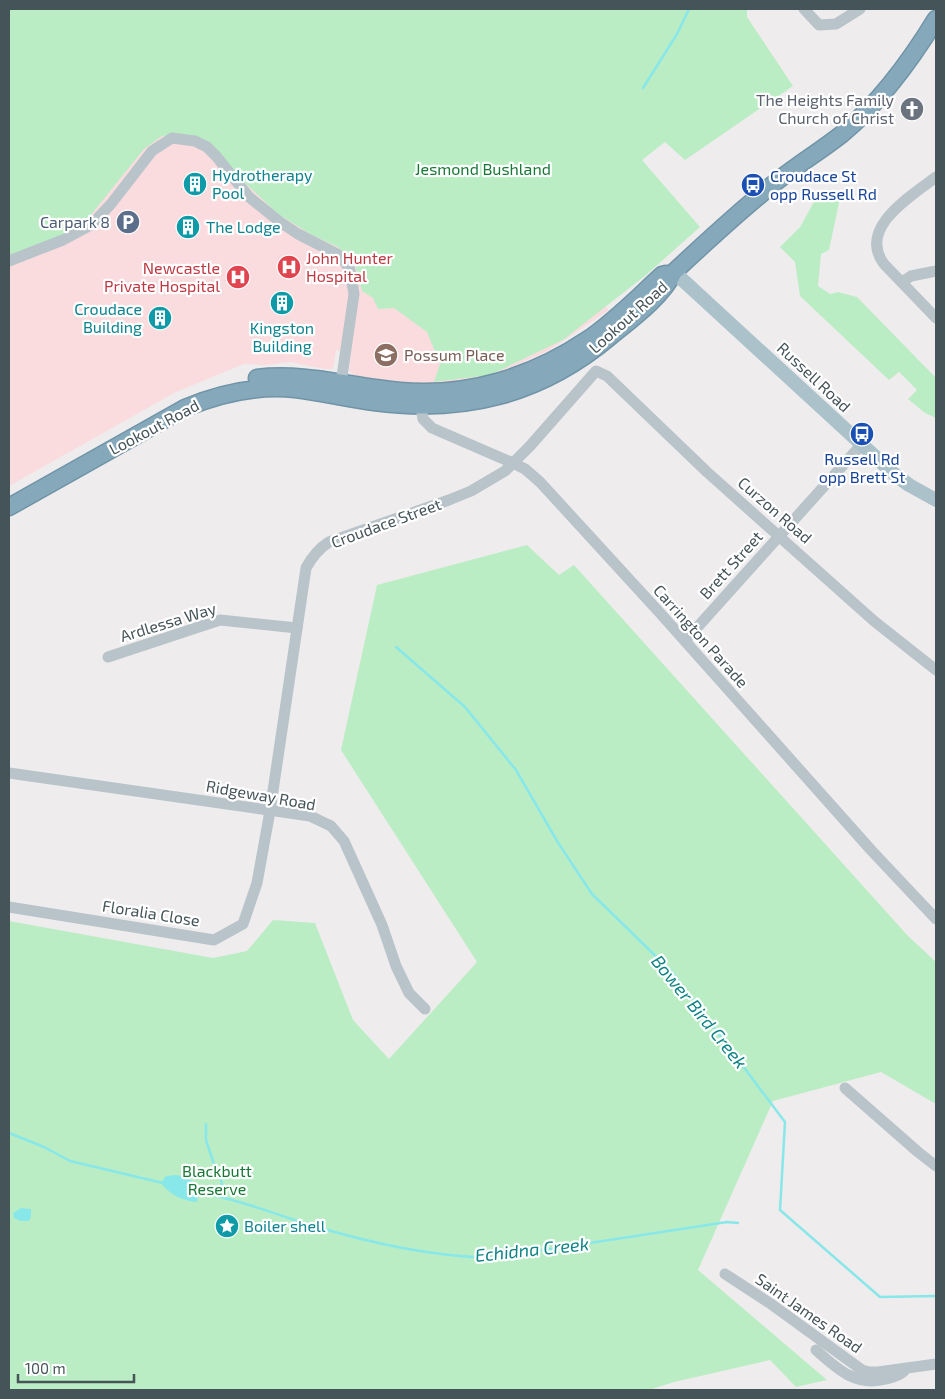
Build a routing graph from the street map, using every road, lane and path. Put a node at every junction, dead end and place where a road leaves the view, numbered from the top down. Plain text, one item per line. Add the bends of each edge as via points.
1 (804, 9) edge
2 (860, 9) edge
3 (936, 19) edge
4 (936, 177) edge
5 (9, 261) edge
6 (936, 271) edge
7 (674, 272) junction
8 (902, 282) junction
9 (661, 291) junction
10 (696, 292) junction
11 (936, 318) edge
12 (596, 371) joint
13 (340, 390) junction
14 (421, 407) junction
15 (862, 444) junction
16 (513, 463) junction
17 (9, 496) edge
18 (936, 500) edge
19 (9, 507) edge
20 (780, 536) junction
21 (297, 628) junction
22 (685, 641) junction
23 (108, 658) dead end
24 (936, 670) edge
25 (9, 773) edge
26 (270, 811) junction
27 (257, 883) joint
28 (9, 907) edge
29 (936, 919) edge
30 (425, 1009) dead end
31 (845, 1088) dead end
32 (936, 1166) edge
33 (725, 1274) dead end
34 (816, 1350) dead end
35 (936, 1364) edge
36 (907, 1368) junction

1 - 2 street via 819,25 836,24
3 - 7 highway via 870,108 732,218
4 - 8 street via 897,208 878,232 880,260
5 - 13 street via 91,225 152,151 172,138 195,141 207,147 257,203 298,234 337,254 350,270 354,294
6 - 8 street via 911,276
7 - 9 highway, Lookout Road
7 - 10 main road, Russell Road
7 - 13 highway, Lookout Road via 662,275 588,339 531,371 465,389 433,392
8 - 11 street
9 - 10 main road via 679,288
9 - 14 highway, Lookout Road via 599,346 558,374 531,386 465,404
10 - 15 main road, Russell Road
12 - 16 street, Croudace Street
12 - 20 street, Curzon Road via 607,376 707,472
13 - 14 highway, Lookout Road via 373,402
13 - 17 highway, Lookout Road via 298,376 264,377 206,388 180,399
13 - 19 highway, Lookout Road via 264,387 211,397 185,408
14 - 16 street, Carrington Parade via 424,419 432,428
15 - 18 main road, Russell Road via 901,479
15 - 20 street, Brett Street
16 - 21 street, Croudace Street via 494,478 463,494 319,548 306,568
16 - 22 street, Carrington Parade via 540,482
20 - 22 street, Brett Street
20 - 24 street, Curzon Road
21 - 23 street, Ardlessa Way via 220,620
21 - 26 street, Croudace Street
22 - 29 street, Carrington Parade
25 - 26 street, Ridgeway Road
26 - 27 street, Croudace Street
26 - 30 street, Ridgeway Road via 310,816 331,826 344,841 409,993
27 - 28 street, Floralia Close via 242,924 214,940
31 - 32 street
33 - 36 street, Saint James Road via 862,1370
34 - 36 street, Saint James Road via 851,1377 862,1381 898,1376
35 - 36 street, Saint James Road

